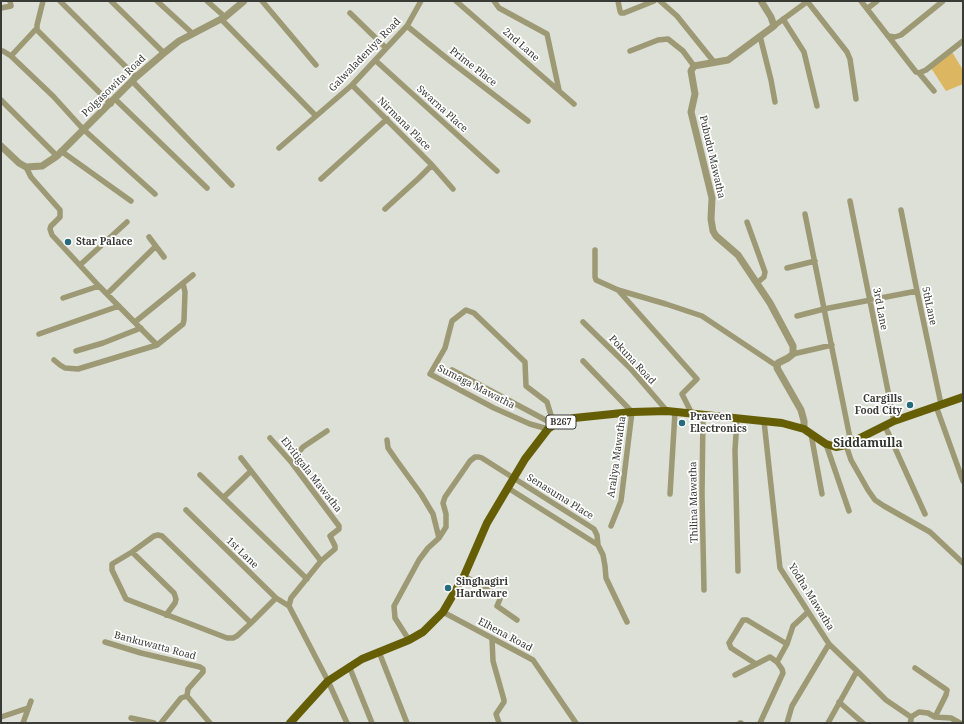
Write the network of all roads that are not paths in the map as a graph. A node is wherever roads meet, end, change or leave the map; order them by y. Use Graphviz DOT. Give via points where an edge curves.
graph roads {
  1 [pos="10,1"];
  2 [pos="43,1"];
  3 [pos="60,1"];
  4 [pos="111,1"];
  5 [pos="157,1"];
  6 [pos="207,1"];
  7 [pos="244,1"];
  8 [pos="262,1"];
  9 [pos="421,1"];
  10 [pos="456,1"];
  11 [pos="494,1"];
  12 [pos="618,1"];
  13 [pos="654,1"];
  14 [pos="660,1"];
  15 [pos="761,1"];
  16 [pos="807,1"];
  17 [pos="861,1"];
  18 [pos="876,1"];
  19 [pos="943,1"];
  20 [pos="1,8"];
  21 [pos="868,8"];
  22 [pos="350,13"];
  23 [pos="223,18"];
  24 [pos="783,19"];
  25 [pos="407,26"];
  26 [pos="774,26"];
  27 [pos="37,28"];
  28 [pos="193,34"];
  29 [pos="760,36"];
  30 [pos="888,36"];
  31 [pos="963,42"];
  32 [pos="386,48"];
  33 [pos="1,51"];
  34 [pos="630,51"];
  35 [pos="164,53"];
  36 [pos="11,56"];
  37 [pos="375,60"];
  38 [pos="714,62"];
  39 [pos="316,65"];
  40 [pos="694,66"];
  41 [pos="919,72"];
  42 [pos="134,79"];
  43 [pos="352,85"];
  44 [pos="559,90"];
  45 [pos="934,92"];
  46 [pos="856,99"];
  47 [pos="1,100"];
  48 [pos="113,101"];
  49 [pos="775,102"];
  50 [pos="574,104"];
  51 [pos="817,106"];
  52 [pos="316,116"];
  53 [pos="387,119"];
  54 [pos="528,121"];
  55 [pos="83,129"];
  56 [pos="1,146"];
  57 [pos="279,148"];
  58 [pos="59,153"];
  59 [pos="432,165"];
  60 [pos="26,167"];
  61 [pos="497,171"];
  62 [pos="321,179"];
  63 [pos="232,185"];
  64 [pos="207,188"];
  65 [pos="453,189"];
  66 [pos="155,194"];
  67 [pos="850,200"];
  68 [pos="131,201"];
  69 [pos="385,209"];
  70 [pos="901,210"];
  71 [pos="805,214"];
  72 [pos="126,222"];
  73 [pos="747,222"];
  74 [pos="149,237"];
  75 [pos="156,246"];
  76 [pos="595,250"];
  77 [pos="164,257"];
  78 [pos="815,261"];
  79 [pos="80,265"];
  80 [pos="787,268"];
  81 [pos="193,276"];
  82 [pos="183,283"];
  83 [pos="757,283"];
  84 [pos="98,286"];
  85 [pos="618,290"];
  86 [pos="916,291"];
  87 [pos="107,294"];
  88 [pos="64,298"];
  89 [pos="869,300"];
  90 [pos="119,306"];
  91 [pos="824,309"];
  92 [pos="797,316"];
  93 [pos="135,322"];
  94 [pos="583,322"];
  95 [pos="141,328"];
  96 [pos="39,334"];
  97 [pos="158,345"];
  98 [pos="832,345"];
  99 [pos="76,351"];
  100 [pos="793,354"];
  101 [pos="54,360"];
  102 [pos="583,361"];
  103 [pos="777,366"];
  104 [pos="452,370"];
  105 [pos="963,397"];
  106 [pos="939,405"];
  107 [pos="632,412"];
  108 [pos="671,412"];
  109 [pos="692,414"];
  110 [pos="703,414"];
  111 [pos="738,419"];
  112 [pos="764,421"];
  113 [pos="894,421"];
  114 [pos="552,426"];
  115 [pos="885,426"];
  116 [pos="327,431"];
  117 [pos="808,431"];
  118 [pos="270,438"];
  119 [pos="387,440"];
  120 [pos="826,444"];
  121 [pos="848,444"];
  122 [pos="241,458"];
  123 [pos="292,463"];
  124 [pos="251,471"];
  125 [pos="200,475"];
  126 [pos="514,478"];
  127 [pos="963,481"];
  128 [pos="508,488"];
  129 [pos="670,494"];
  130 [pos="822,494"];
  131 [pos="224,497"];
  132 [pos="186,510"];
  133 [pos="850,511"];
  134 [pos="925,514"];
  135 [pos="611,526"];
  136 [pos="439,538"];
  137 [pos="598,545"];
  138 [pos="132,552"];
  139 [pos="321,561"];
  140 [pos="963,563"];
  141 [pos="738,570"];
  142 [pos="464,576"];
  143 [pos="307,579"];
  144 [pos="704,590"];
  145 [pos="276,598"];
  146 [pos="289,606"];
  147 [pos="443,612"];
  148 [pos="808,612"];
  149 [pos="166,615"];
  150 [pos="517,620"];
  151 [pos="627,622"];
  152 [pos="251,623"];
  153 [pos="492,639"];
  154 [pos="409,640"];
  155 [pos="105,642"];
  156 [pos="787,644"];
  157 [pos="829,644"];
  158 [pos="379,652"];
  159 [pos="777,662"];
  160 [pos="756,664"];
  161 [pos="349,666"];
  162 [pos="915,668"];
  163 [pos="857,671"];
  164 [pos="735,675"];
  165 [pos="328,681"];
  166 [pos="187,696"];
  167 [pos="31,701"];
  168 [pos="840,702"];
  169 [pos="28,708"];
  170 [pos="1,717"];
  171 [pos="132,718"];
  172 [pos="935,718"];
  173 [pos="910,720"];
  174 [pos="23,723"];
  175 [pos="154,723"];
  176 [pos="161,723"];
  177 [pos="210,723"];
  178 [pos="291,723"];
  179 [pos="347,723"];
  180 [pos="372,723"];
  181 [pos="407,723"];
  182 [pos="499,723"];
  183 [pos="576,723"];
  184 [pos="760,723"];
  185 [pos="787,723"];
  186 [pos="828,723"];
  187 [pos="863,723"];
  188 [pos="960,723"];
  1 -- 20 [label="street" via="11,6"];
  2 -- 27 [label="street"];
  3 -- 42 [label="street"];
  4 -- 35 [label="street"];
  5 -- 28 [label="street"];
  6 -- 23 [label="street"];
  7 -- 23 [label="street, Polgasowita Road"];
  8 -- 39 [label="street"];
  9 -- 25 [label="street, Galwaladeniya Road"];
  10 -- 44 [label="street, 2nd Lane"];
  11 -- 44 [label="street" via="499,8 547,34"];
  12 -- 13 [label="street" via="622,13"];
  14 -- 38 [label="street" via="677,16"];
  15 -- 26 [label="street"];
  16 -- 24 [label="street"];
  16 -- 46 [label="street" via="847,52"];
  17 -- 21 [label="street"];
  18 -- 21 [label="street"];
  19 -- 30 [label="street" via="900,35"];
  21 -- 30 [label="street"];
  22 -- 32 [label="street"];
  23 -- 28 [label="street, Polgasowita Road"];
  23 -- 52 [label="street"];
  24 -- 26 [label="street"];
  24 -- 51 [label="street" via="804,52"];
  25 -- 32 [label="street, Galwaladeniya Road"];
  25 -- 54 [label="street, Prime Place"];
  26 -- 29 [label="street"];
  27 -- 36 [label="street"];
  27 -- 48 [label="street" via="43,38"];
  28 -- 35 [label="street, Polgasowita Road"];
  29 -- 38 [label="street" via="728,60"];
  29 -- 49 [label="street"];
  30 -- 41 [label="street" via="916,72"];
  31 -- 41 [label="street" via="934,65"];
  32 -- 37 [label="street, Galwaladeniya Road"];
  33 -- 36 [label="street"];
  34 -- 40 [label="street" via="658,40 668,39 683,51"];
  35 -- 42 [label="street, Polgasowita Road"];
  36 -- 55 [label="street"];
  37 -- 43 [label="street, Galwaladeniya Road"];
  37 -- 61 [label="street, Swarna Place"];
  38 -- 40 [label="street"];
  40 -- 83 [label="street, Pubudu Mawatha" via="691,71 695,94 692,117 712,198 713,231 738,255"];
  41 -- 45 [label="street"];
  42 -- 48 [label="street, Polgasowita Road"];
  42 -- 63 [label="street"];
  43 -- 52 [label="street, Galwaladeniya Road"];
  43 -- 53 [label="street, Nirmana Place"];
  44 -- 50 [label="street, 2nd Lane"];
  47 -- 58 [label="street"];
  48 -- 55 [label="street, Polgasowita Road"];
  48 -- 64 [label="street"];
  52 -- 57 [label="street, Galwaladeniya Road"];
  53 -- 59 [label="street, Nirmana Place"];
  53 -- 62 [label="street"];
  55 -- 58 [label="street, Polgasowita Road"];
  55 -- 66 [label="street"];
  56 -- 60 [label="street"];
  58 -- 60 [label="street, Polgasowita Road" via="42,166"];
  58 -- 68 [label="street"];
  59 -- 65 [label="street"];
  59 -- 69 [label="street, Nirmana Place"];
  60 -- 79 [label="street" via="31,177 60,210 60,217 51,226 52,235"];
  67 -- 89 [label="street, 3rd Lane"];
  70 -- 86 [label="street, 5thLane"];
  71 -- 78 [label="street"];
  72 -- 79 [label="street"];
  73 -- 83 [label="street" via="765,272 764,277"];
  74 -- 75 [label="street"];
  75 -- 77 [label="street"];
  75 -- 87 [label="street"];
  76 -- 85 [label="street" via="596,280"];
  78 -- 80 [label="street"];
  78 -- 91 [label="street"];
  79 -- 84 [label="street"];
  81 -- 82 [label="street"];
  82 -- 93 [label="street"];
  82 -- 97 [label="street" via="184,320"];
  83 -- 100 [label="street, Pubudu Mawatha" via="791,343"];
  84 -- 87 [label="street"];
  84 -- 88 [label="street"];
  85 -- 103 [label="street" via="702,316"];
  85 -- 109 [label="street" via="697,379 682,394"];
  86 -- 89 [label="street"];
  86 -- 106 [label="street, 5thLane"];
  87 -- 90 [label="street"];
  89 -- 91 [label="street"];
  89 -- 113 [label="street, 3rd Lane"];
  90 -- 93 [label="street"];
  90 -- 96 [label="street"];
  91 -- 92 [label="street"];
  91 -- 98 [label="street"];
  93 -- 95 [label="street"];
  94 -- 108 [label="street, Pokuna Road"];
  95 -- 97 [label="street"];
  95 -- 99 [label="street"];
  97 -- 101 [label="street" via="78,369 65,368"];
  98 -- 100 [label="street"];
  98 -- 121 [label="street"];
  100 -- 103 [label="street" via="780,361"];
  102 -- 107 [label="street"];
  103 -- 117 [label="street" via="801,410"];
  104 -- 114 [label="street"];
  105 -- 106 [label="main road"];
  106 -- 113 [label="main road"];
  106 -- 127 [label="street, 5thLane"];
  107 -- 108 [label="main road, B267"];
  107 -- 114 [label="main road, B267" via="574,418"];
  107 -- 135 [label="street, Araliya Mawatha" via="621,502"];
  108 -- 109 [label="main road, B267"];
  108 -- 129 [label="street"];
  109 -- 110 [label="main road, B267"];
  110 -- 111 [label="main road, B267"];
  110 -- 144 [label="street, Thilina Mawatha"];
  111 -- 112 [label="main road, B267"];
  111 -- 141 [label="street" via="735,450"];
  112 -- 117 [label="main road, B267" via="782,423"];
  112 -- 148 [label="street, Yodha Mawatha" via="780,568"];
  113 -- 115 [label="main road"];
  114 -- 114 [label="street, Sumaga Mawatha" via="530,424 430,374 445,348 452,321 466,310 474,313 525,362 526,386 547,402"];
  114 -- 126 [label="main road, B267" via="525,459"];
  115 -- 121 [label="main road"];
  115 -- 134 [label="street"];
  116 -- 123 [label="street" via="303,447"];
  117 -- 120 [label="main road, B267"];
  117 -- 130 [label="street"];
  118 -- 123 [label="street, Elvitigala Mawatha"];
  119 -- 136 [label="street" via="388,448 433,514"];
  120 -- 121 [label="main road" via="836,447"];
  120 -- 133 [label="street"];
  121 -- 140 [label="street" via="851,460 876,500 930,532"];
  122 -- 124 [label="street"];
  123 -- 139 [label="street, Elvitigala Mawatha" via="339,526 339,529 330,536 335,549"];
  124 -- 131 [label="street"];
  124 -- 139 [label="street"];
  125 -- 131 [label="street"];
  126 -- 128 [label="main road, B267"];
  126 -- 136 [label="street, Senasuma Place" via="482,458 475,457 444,500 446,527"];
  126 -- 137 [label="street, Senasuma Place" via="590,526 597,535"];
  128 -- 137 [label="street"];
  128 -- 142 [label="main road, B267" via="487,523"];
  131 -- 143 [label="street"];
  132 -- 145 [label="street, 1st Lane"];
  136 -- 154 [label="street" via="418,560 394,606 395,618"];
  137 -- 151 [label="street, Senasuma Place" via="606,566 609,586"];
  138 -- 149 [label="street" via="174,593 175,603"];
  138 -- 149 [label="street" via="111,567 124,595 130,601"];
  138 -- 152 [label="street" via="154,536 162,536"];
  139 -- 143 [label="street, Elvitigala Mawatha"];
  142 -- 147 [label="main road, B267"];
  142 -- 150 [label="street" via="498,595 500,599 497,606"];
  143 -- 146 [label="street, Elvitigala Mawatha"];
  145 -- 146 [label="street, 1st Lane"];
  145 -- 152 [label="street"];
  146 -- 165 [label="street"];
  147 -- 153 [label="street, Elhena Road"];
  147 -- 154 [label="main road, B267" via="423,632"];
  148 -- 156 [label="street" via="793,626"];
  148 -- 157 [label="street, Yodha Mawatha"];
  149 -- 152 [label="street" via="227,638 237,636"];
  153 -- 182 [label="street" via="493,661 504,700 496,714"];
  153 -- 183 [label="street, Elhena Road" via="533,660"];
  154 -- 158 [label="main road, B267"];
  155 -- 166 [label="street, Bankuwatta Road" via="200,667 203,672 188,689"];
  156 -- 159 [label="street"];
  156 -- 160 [label="street" via="743,620 729,644 731,648"];
  157 -- 163 [label="street"];
  157 -- 185 [label="street, Yodha Mawatha" via="792,706"];
  158 -- 161 [label="main road, B267"];
  158 -- 181 [label="street"];
  159 -- 160 [label="street" via="770,657"];
  159 -- 184 [label="street" via="783,673"];
  160 -- 164 [label="street"];
  161 -- 165 [label="main road, B267"];
  161 -- 180 [label="street"];
  162 -- 172 [label="street" via="947,690"];
  163 -- 168 [label="street"];
  163 -- 173 [label="street"];
  165 -- 178 [label="main road, B267"];
  165 -- 179 [label="street"];
  166 -- 176 [label="street" via="181,698"];
  166 -- 177 [label="street"];
  167 -- 169 [label="street"];
  168 -- 186 [label="street"];
  168 -- 187 [label="street"];
  169 -- 170 [label="street"];
  169 -- 174 [label="street"];
  171 -- 175 [label="street"];
  172 -- 173 [label="street" via="928,713 919,712"];
  172 -- 188 [label="street" via="951,718"];
}
